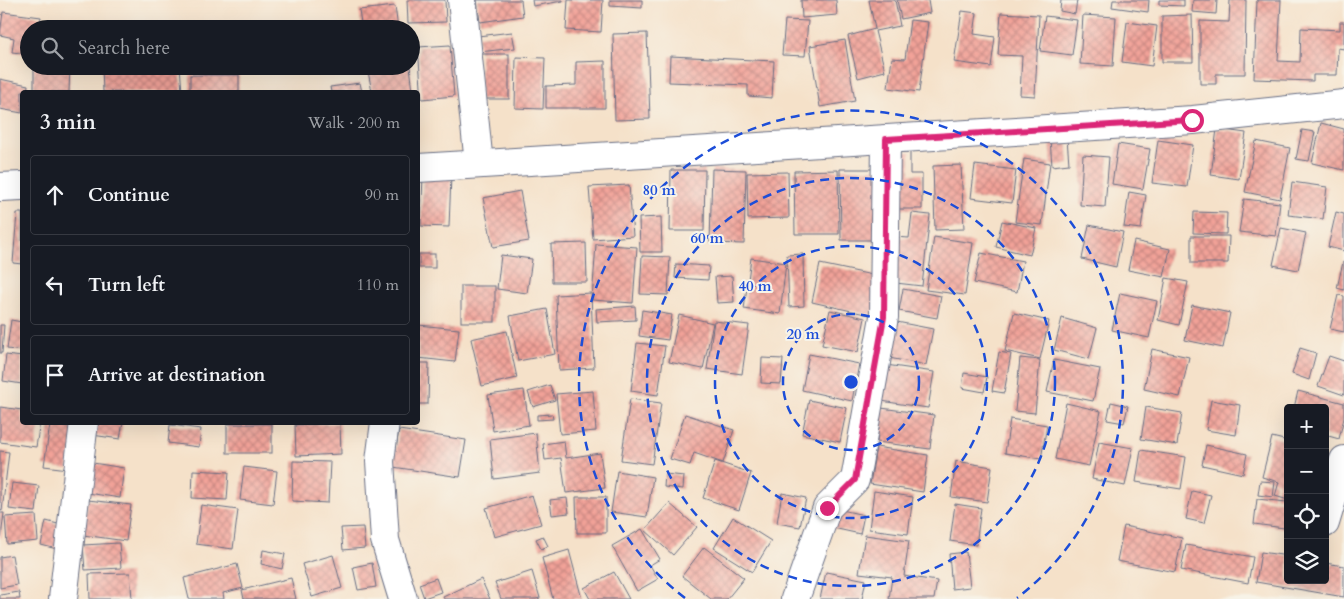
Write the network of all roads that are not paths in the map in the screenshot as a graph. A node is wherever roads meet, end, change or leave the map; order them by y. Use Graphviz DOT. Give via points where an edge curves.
graph roads {
  1 [pos="462,0"];
  2 [pos="1344,104"];
  3 [pos="886,139"];
  4 [pos="479,164"];
  5 [pos="420,168"];
  6 [pos="20,186"];
  7 [pos="0,187"];
  8 [pos="84,425"];
  9 [pos="385,425"];
  10 [pos="1344,460"];
  11 [pos="1329,510"];
  12 [pos="63,599"];
  13 [pos="402,599"];
  14 [pos="795,599"];
  1 -- 4 [label="street"];
  2 -- 3 [label="street" via="1192,120"];
  3 -- 4 [label="street"];
  3 -- 14 [label="street" via="884,317 855,480 827,508"];
  4 -- 5 [label="street"];
  6 -- 7 [label="street"];
  8 -- 12 [label="street"];
  9 -- 13 [label="street" via="380,461 385,540"];
  10 -- 11 [label="street"];
}
